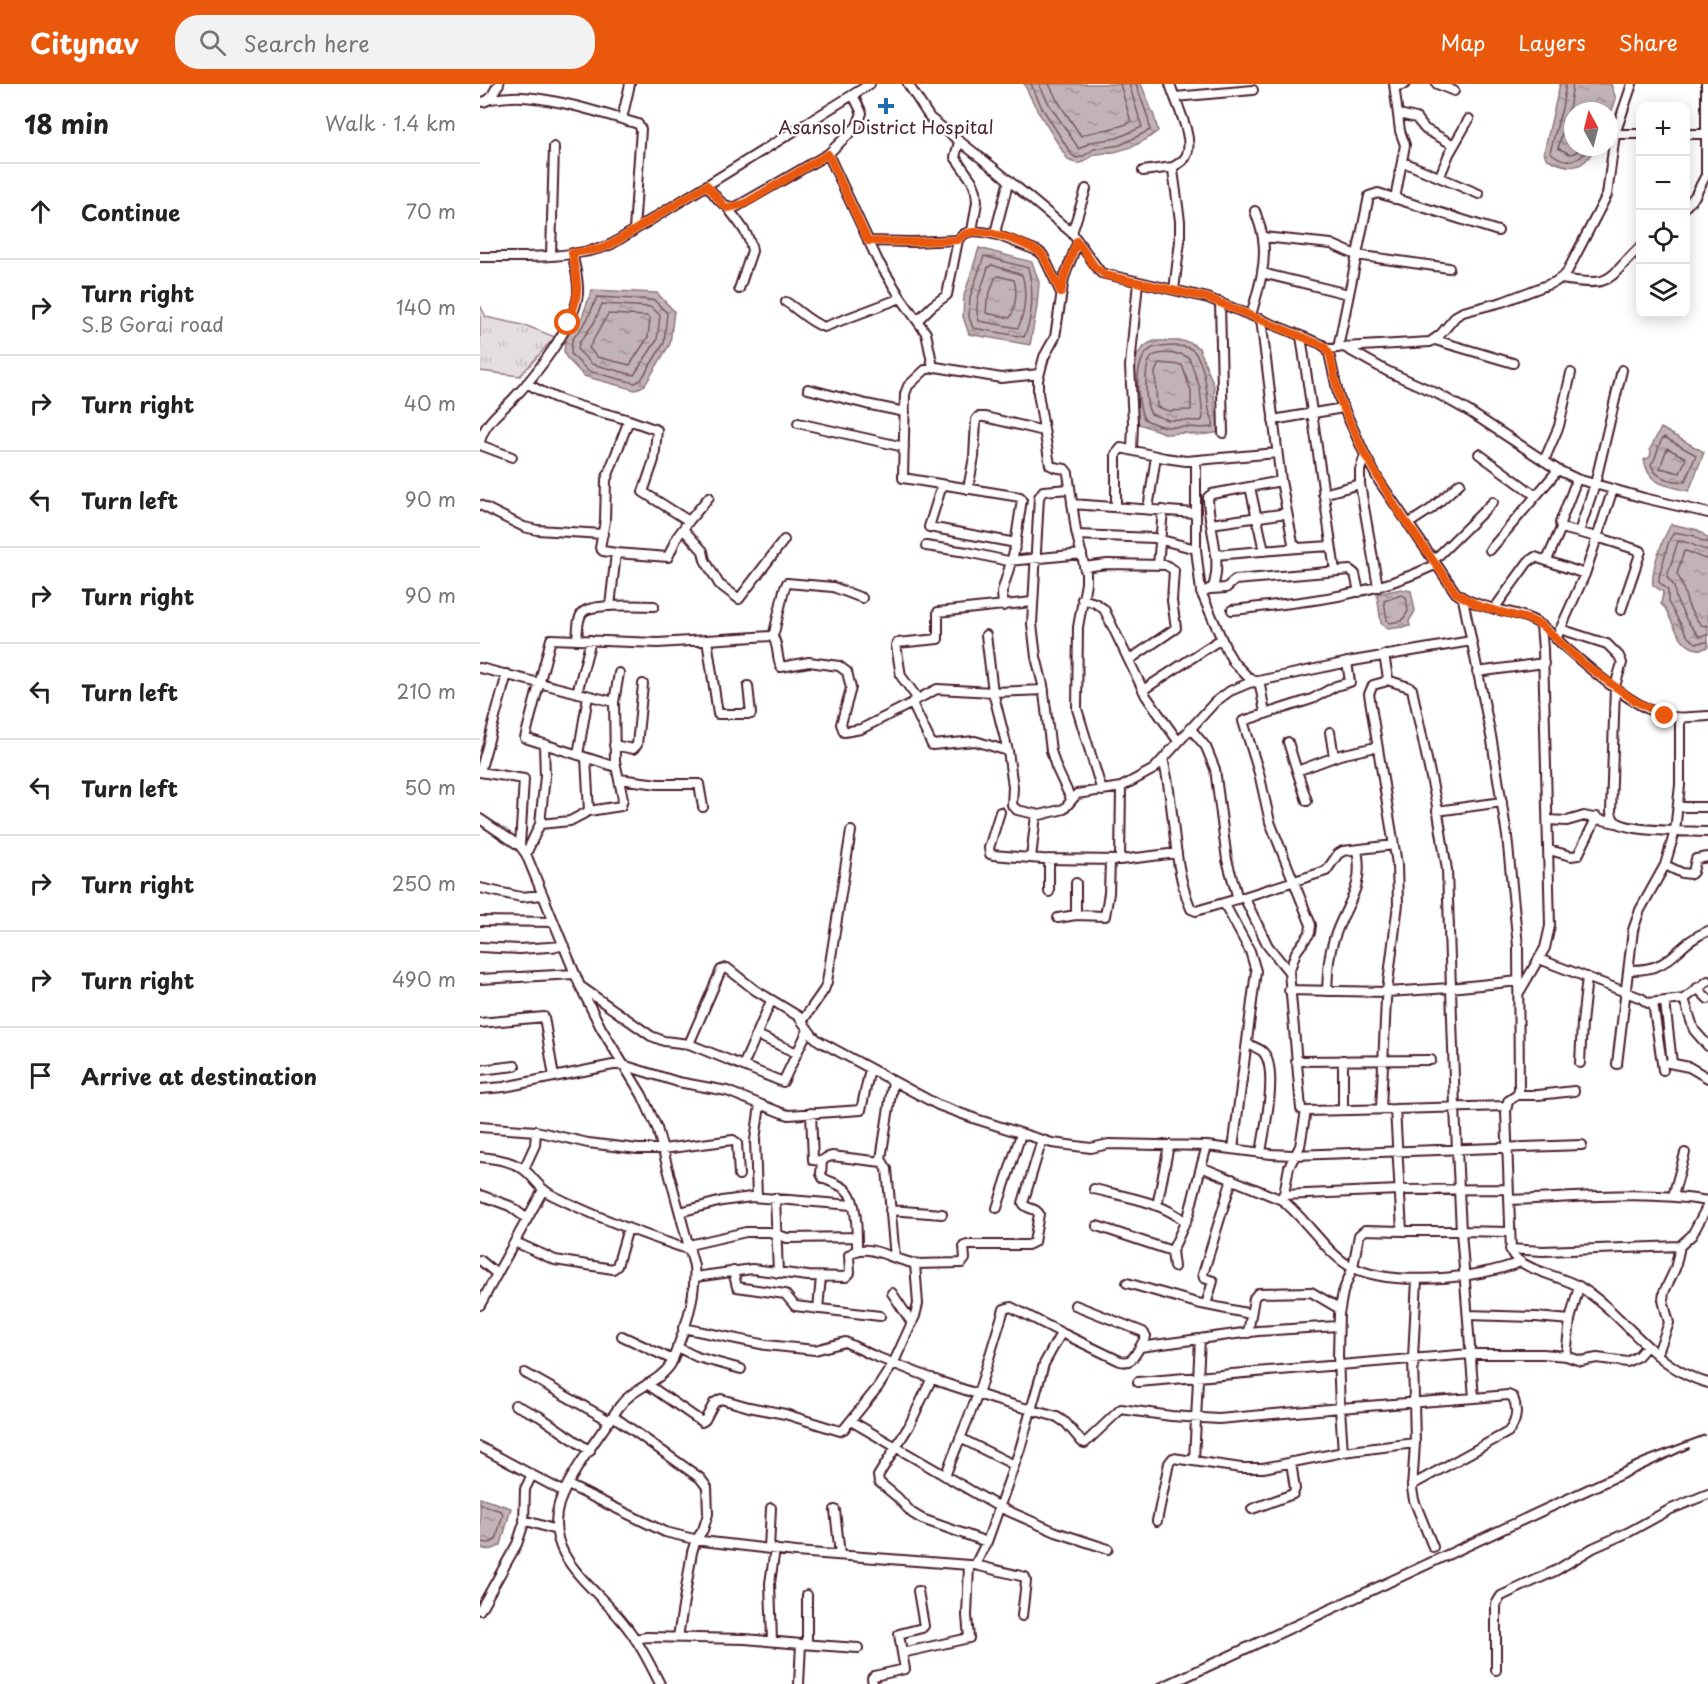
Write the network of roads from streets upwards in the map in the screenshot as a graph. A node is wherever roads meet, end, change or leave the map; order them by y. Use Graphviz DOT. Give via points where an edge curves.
graph roads {
  1 [pos="499,84"];
  2 [pos="630,84"];
  3 [pos="852,84"];
  4 [pos="870,84"];
  5 [pos="908,84"];
  6 [pos="1170,84"];
  7 [pos="1404,84"];
  8 [pos="1437,84"];
  9 [pos="1706,84"];
  10 [pos="1631,85"];
  11 [pos="1394,86"];
  12 [pos="1253,90"];
  13 [pos="1454,91"];
  14 [pos="852,95"];
  15 [pos="1174,97"];
  16 [pos="490,99"];
  17 [pos="480,102"];
  18 [pos="1399,114"];
  19 [pos="622,119"];
  20 [pos="1469,119"];
  21 [pos="1618,125"];
  22 [pos="1618,134"];
  23 [pos="1636,134"];
  24 [pos="1690,135"];
  25 [pos="1707,138"];
  26 [pos="959,142"];
  27 [pos="1454,145"];
  28 [pos="554,147"];
  29 [pos="828,154"];
  30 [pos="1612,156"];
  31 [pos="1403,162"];
  32 [pos="1173,167"];
  33 [pos="1143,171"];
  34 [pos="1440,176"];
  35 [pos="1010,180"];
  36 [pos="707,185"];
  37 [pos="1086,189"];
  38 [pos="1479,194"];
  39 [pos="1395,199"];
  40 [pos="1690,202"];
  41 [pos="728,208"];
  42 [pos="1255,211"];
  43 [pos="634,230"];
  44 [pos="972,231"];
  45 [pos="1498,231"];
  46 [pos="1072,233"];
  47 [pos="997,235"];
  48 [pos="1263,237"];
  49 [pos="958,240"];
  50 [pos="868,241"];
  51 [pos="1077,241"];
  52 [pos="1636,252"];
  53 [pos="572,253"];
  54 [pos="550,255"];
  55 [pos="1356,255"];
  56 [pos="480,257"];
  57 [pos="1449,268"];
  58 [pos="1262,273"];
  59 [pos="1561,279"];
  60 [pos="1138,282"];
  61 [pos="739,289"];
  62 [pos="1174,290"];
  63 [pos="1061,293"];
  64 [pos="1348,294"];
  65 [pos="901,298"];
  66 [pos="786,302"];
  67 [pos="1220,302"];
  68 [pos="1251,315"];
  69 [pos="1261,319"];
  70 [pos="918,320"];
  71 [pos="1301,336"];
  72 [pos="1436,340"];
  73 [pos="1341,347"];
  74 [pos="1328,349"];
  75 [pos="1513,363"];
  76 [pos="933,368"];
  77 [pos="1622,370"];
  78 [pos="1571,373"];
  79 [pos="1039,374"];
  80 [pos="527,383"];
  81 [pos="808,389"];
  82 [pos="1343,408"];
  83 [pos="905,412"];
  84 [pos="1312,413"];
  85 [pos="629,420"];
  86 [pos="1273,420"];
  87 [pos="798,423"];
  88 [pos="1044,431"];
  89 [pos="1223,433"];
  90 [pos="480,441"];
  91 [pos="904,447"];
  92 [pos="1132,450"];
  93 [pos="1277,453"];
  94 [pos="1479,454"];
  95 [pos="1365,455"];
  96 [pos="1156,456"];
  97 [pos="512,457"];
  98 [pos="1196,461"];
  99 [pos="1544,461"];
  100 [pos="1558,470"];
  101 [pos="1577,478"];
  102 [pos="1281,482"];
  103 [pos="1460,483"];
  104 [pos="1360,484"];
  105 [pos="1595,484"];
  106 [pos="942,485"];
  107 [pos="1250,487"];
  108 [pos="969,489"];
  109 [pos="1070,489"];
  110 [pos="1613,489"];
  111 [pos="1323,494"];
  112 [pos="1536,496"];
  113 [pos="709,497"];
  114 [pos="1493,502"];
  115 [pos="1072,504"];
  116 [pos="480,505"];
  117 [pos="1116,506"];
  118 [pos="1148,508"];
  119 [pos="1163,510"];
  120 [pos="1195,513"];
  121 [pos="1287,513"];
  122 [pos="1708,513"];
  123 [pos="1256,517"];
  124 [pos="689,521"];
  125 [pos="1211,524"];
  126 [pos="1408,524"];
  127 [pos="1561,528"];
  128 [pos="683,530"];
  129 [pos="1579,532"];
  130 [pos="603,534"];
  131 [pos="1077,535"];
  132 [pos="1597,537"];
  133 [pos="1160,539"];
  134 [pos="784,540"];
  135 [pos="1016,543"];
  136 [pos="926,546"];
  137 [pos="1331,546"];
  138 [pos="1298,548"];
  139 [pos="1196,549"];
  140 [pos="1490,550"];
  141 [pos="1264,551"];
  142 [pos="616,553"];
  143 [pos="1082,554"];
  144 [pos="1215,555"];
  145 [pos="1035,558"];
  146 [pos="1012,561"];
  147 [pos="1547,561"];
  148 [pos="1434,563"];
  149 [pos="1158,565"];
  150 [pos="1084,567"];
  151 [pos="1335,571"];
  152 [pos="1585,574"];
  153 [pos="1378,587"];
  154 [pos="1211,589"];
  155 [pos="1359,592"];
  156 [pos="1201,593"];
  157 [pos="862,598"];
  158 [pos="1082,599"];
  159 [pos="1463,599"];
  160 [pos="1032,602"];
  161 [pos="610,606"];
  162 [pos="654,606"];
  163 [pos="1003,606"];
  164 [pos="1494,609"];
  165 [pos="1232,610"];
  166 [pos="1621,610"];
  167 [pos="1541,625"];
  168 [pos="1560,629"];
  169 [pos="986,635"];
  170 [pos="772,636"];
  171 [pos="1221,639"];
  172 [pos="1556,639"];
  173 [pos="576,640"];
  174 [pos="591,640"];
  175 [pos="707,640"];
  176 [pos="1470,640"];
  177 [pos="1384,655"];
  178 [pos="1129,660"];
  179 [pos="1347,662"];
  180 [pos="1544,663"];
  181 [pos="480,668"];
  182 [pos="1477,672"];
  183 [pos="619,673"];
  184 [pos="507,674"];
  185 [pos="1387,680"];
  186 [pos="1256,681"];
  187 [pos="538,682"];
  188 [pos="643,684"];
  189 [pos="748,686"];
  190 [pos="1615,686"];
  191 [pos="1044,690"];
  192 [pos="1143,690"];
  193 [pos="993,692"];
  194 [pos="577,693"];
  195 [pos="588,696"];
  196 [pos="915,701"];
  197 [pos="614,702"];
  198 [pos="1265,713"];
  199 [pos="1708,716"];
  200 [pos="1680,718"];
  201 [pos="1190,728"];
  202 [pos="1330,732"];
  203 [pos="1178,741"];
  204 [pos="1288,742"];
  205 [pos="544,745"];
  206 [pos="614,745"];
  207 [pos="1376,747"];
  208 [pos="1008,751"];
  209 [pos="582,756"];
  210 [pos="1334,757"];
  211 [pos="1163,759"];
  212 [pos="616,767"];
  213 [pos="1297,771"];
  214 [pos="619,779"];
  215 [pos="1121,787"];
  216 [pos="1102,791"];
  217 [pos="1071,799"];
  218 [pos="1306,801"];
  219 [pos="1502,802"];
  220 [pos="703,807"];
  221 [pos="1678,807"];
  222 [pos="1708,807"];
  223 [pos="589,811"];
  224 [pos="1437,811"];
  225 [pos="1000,812"];
  226 [pos="1036,815"];
  227 [pos="1597,818"];
  228 [pos="480,819"];
  229 [pos="1548,820"];
  230 [pos="1616,823"];
  231 [pos="540,824"];
  232 [pos="851,831"];
  233 [pos="1675,831"];
  234 [pos="1708,832"];
  235 [pos="1394,845"];
  236 [pos="520,846"];
  237 [pos="1356,850"];
  238 [pos="1549,850"];
  239 [pos="1177,853"];
  240 [pos="526,854"];
  241 [pos="1708,857"];
  242 [pos="1031,858"];
  243 [pos="1049,859"];
  244 [pos="1110,860"];
  245 [pos="1120,860"];
  246 [pos="1665,865"];
  247 [pos="1076,883"];
  248 [pos="1293,883"];
  249 [pos="480,888"];
  250 [pos="1050,892"];
  251 [pos="543,895"];
  252 [pos="1241,898"];
  253 [pos="1224,903"];
  254 [pos="1076,915"];
  255 [pos="1058,918"];
  256 [pos="480,921"];
  257 [pos="554,922"];
  258 [pos="1708,931"];
  259 [pos="564,946"];
  260 [pos="480,947"];
  261 [pos="1539,959"];
  262 [pos="1629,970"];
  263 [pos="1289,972"];
  264 [pos="575,974"];
  265 [pos="1587,977"];
  266 [pos="480,979"];
  267 [pos="1519,981"];
  268 [pos="1708,981"];
  269 [pos="580,986"];
  270 [pos="1450,988"];
  271 [pos="1697,988"];
  272 [pos="1289,990"];
  273 [pos="1327,991"];
  274 [pos="1387,992"];
  275 [pos="1519,992"];
  276 [pos="1626,993"];
  277 [pos="1684,999"];
  278 [pos="1708,999"];
  279 [pos="771,1001"];
  280 [pos="1665,1002"];
  281 [pos="1653,1003"];
  282 [pos="802,1020"];
  283 [pos="480,1023"];
  284 [pos="808,1030"];
  285 [pos="757,1035"];
  286 [pos="689,1044"];
  287 [pos="1247,1044"];
  288 [pos="1708,1046"];
  289 [pos="797,1053"];
  290 [pos="1382,1059"];
  291 [pos="1343,1060"];
  292 [pos="1431,1060"];
  293 [pos="1296,1061"];
  294 [pos="1580,1062"];
  295 [pos="1672,1063"];
  296 [pos="1617,1064"];
  297 [pos="623,1065"];
  298 [pos="515,1066"];
  299 [pos="743,1066"];
  300 [pos="870,1069"];
  301 [pos="480,1070"];
  302 [pos="554,1077"];
  303 [pos="1708,1078"];
  304 [pos="893,1081"];
  305 [pos="480,1089"];
  306 [pos="1574,1091"];
  307 [pos="1517,1095"];
  308 [pos="760,1105"];
  309 [pos="1507,1106"];
  310 [pos="1455,1108"];
  311 [pos="1395,1109"];
  312 [pos="1343,1110"];
  313 [pos="1382,1110"];
  314 [pos="1306,1111"];
  315 [pos="811,1113"];
  316 [pos="480,1127"];
  317 [pos="536,1131"];
  318 [pos="1020,1134"];
  319 [pos="1042,1140"];
  320 [pos="1168,1145"];
  321 [pos="1582,1145"];
  322 [pos="1207,1146"];
  323 [pos="663,1149"];
  324 [pos="1233,1149"];
  325 [pos="1507,1149"];
  326 [pos="1457,1150"];
  327 [pos="1398,1151"];
  328 [pos="1261,1153"];
  329 [pos="1685,1154"];
  330 [pos="1295,1155"];
  331 [pos="480,1157"];
  332 [pos="822,1161"];
  333 [pos="882,1162"];
  334 [pos="1201,1167"];
  335 [pos="524,1169"];
  336 [pos="739,1174"];
  337 [pos="1232,1179"];
  338 [pos="543,1190"];
  339 [pos="1094,1190"];
  340 [pos="1399,1190"];
  341 [pos="1459,1190"];
  342 [pos="1508,1190"];
  343 [pos="480,1195"];
  344 [pos="1673,1196"];
  345 [pos="757,1197"];
  346 [pos="775,1198"];
  347 [pos="1283,1198"];
  348 [pos="1509,1200"];
  349 [pos="1708,1203"];
  350 [pos="852,1205"];
  351 [pos="1157,1206"];
  352 [pos="997,1208"];
  353 [pos="890,1210"];
  354 [pos="680,1212"];
  355 [pos="942,1214"];
  356 [pos="527,1219"];
  357 [pos="1186,1222"];
  358 [pos="1097,1226"];
  359 [pos="628,1228"];
  360 [pos="1402,1231"];
  361 [pos="1461,1231"];
  362 [pos="1509,1232"];
  363 [pos="777,1234"];
  364 [pos="856,1237"];
  365 [pos="515,1242"];
  366 [pos="1680,1246"];
  367 [pos="690,1248"];
  368 [pos="1510,1249"];
  369 [pos="857,1251"];
  370 [pos="1172,1251"];
  371 [pos="895,1258"];
  372 [pos="480,1260"];
  373 [pos="1520,1262"];
  374 [pos="915,1264"];
  375 [pos="1174,1267"];
  376 [pos="1353,1268"];
  377 [pos="733,1271"];
  378 [pos="778,1273"];
  379 [pos="497,1274"];
  380 [pos="1466,1276"];
  381 [pos="695,1277"];
  382 [pos="821,1277"];
  383 [pos="1417,1279"];
  384 [pos="1127,1283"];
  385 [pos="1579,1286"];
  386 [pos="892,1293"];
  387 [pos="480,1305"];
  388 [pos="1076,1305"];
  389 [pos="1206,1305"];
  390 [pos="818,1309"];
  391 [pos="1340,1309"];
  392 [pos="1251,1314"];
  393 [pos="1468,1315"];
  394 [pos="880,1316"];
  395 [pos="1570,1320"];
  396 [pos="912,1323"];
  397 [pos="1338,1326"];
  398 [pos="683,1328"];
  399 [pos="1248,1333"];
  400 [pos="1064,1334"];
  401 [pos="622,1336"];
  402 [pos="1200,1339"];
  403 [pos="678,1347"];
  404 [pos="1140,1347"];
  405 [pos="1646,1347"];
  406 [pos="1470,1353"];
  407 [pos="1657,1355"];
  408 [pos="1566,1356"];
  409 [pos="1413,1358"];
  410 [pos="673,1360"];
  411 [pos="893,1364"];
  412 [pos="1338,1366"];
  413 [pos="741,1369"];
  414 [pos="525,1373"];
  415 [pos="1199,1377"];
  416 [pos="932,1378"];
  417 [pos="1138,1382"];
  418 [pos="1708,1383"];
  419 [pos="647,1384"];
  420 [pos="978,1394"];
  421 [pos="1474,1398"];
  422 [pos="1415,1402"];
  423 [pos="515,1405"];
  424 [pos="1340,1408"];
  425 [pos="1030,1409"];
  426 [pos="612,1418"];
  427 [pos="1196,1419"];
  428 [pos="852,1421"];
  429 [pos="960,1438"];
  430 [pos="1415,1443"];
  431 [pos="897,1446"];
  432 [pos="480,1447"];
  433 [pos="590,1451"];
  434 [pos="1343,1452"];
  435 [pos="1194,1460"];
  436 [pos="1291,1462"];
  437 [pos="1014,1465"];
  438 [pos="532,1475"];
  439 [pos="945,1476"];
  440 [pos="1412,1485"];
  441 [pos="566,1489"];
  442 [pos="1708,1494"];
  443 [pos="999,1507"];
  444 [pos="771,1508"];
  445 [pos="1252,1509"];
  446 [pos="835,1510"];
  447 [pos="524,1520"];
  448 [pos="1157,1521"];
  449 [pos="556,1530"];
  450 [pos="696,1540"];
  451 [pos="987,1542"];
  452 [pos="1433,1547"];
  453 [pos="772,1549"];
  454 [pos="1108,1549"];
  455 [pos="840,1555"];
  456 [pos="972,1565"];
  457 [pos="918,1591"];
  458 [pos="807,1595"];
  459 [pos="480,1610"];
  460 [pos="1022,1616"];
  461 [pos="678,1637"];
  462 [pos="634,1639"];
  463 [pos="772,1641"];
  464 [pos="804,1644"];
  465 [pos="858,1648"];
  466 [pos="903,1653"];
  467 [pos="1496,1670"];
  468 [pos="660,1684"];
  469 [pos="799,1684"];
  470 [pos="873,1684"];
  1 -- 16 [label="street"];
  2 -- 19 [label="street"];
  3 -- 14 [label="street"];
  4 -- 14 [label="street"];
  5 -- 26 [label="street" via="930,118"];
  6 -- 15 [label="street"];
  7 -- 11 [label="street"];
  8 -- 13 [label="street"];
  9 -- 25 [label="street"];
  10 -- 21 [label="street"];
  11 -- 18 [label="street"];
  12 -- 15 [label="street"];
  14 -- 29 [label="street" via="862,113 860,120"];
  14 -- 36 [label="street"];
  15 -- 32 [label="street" via="1184,119 1188,149 1184,160"];
  16 -- 17 [label="street"];
  16 -- 19 [label="street" via="523,97"];
  18 -- 27 [label="street" via="1416,117 1425,129"];
  18 -- 31 [label="street"];
  19 -- 43 [label="street" via="638,124 640,129"];
  20 -- 27 [label="street"];
  22 -- 23 [label="street"];
  24 -- 25 [label="street"];
  25 -- 40 [label="street" via="1704,181"];
  26 -- 35 [label="street"];
  26 -- 44 [label="street" via="955,157 972,181 977,196"];
  27 -- 34 [label="street"];
  28 -- 54 [label="street"];
  29 -- 41 [label="street" via="744,204"];
  29 -- 50 [label="street"];
  30 -- 59 [label="street" via="1607,195 1572,266"];
  31 -- 34 [label="street"];
  31 -- 39 [label="street"];
  32 -- 33 [label="street"];
  32 -- 62 [label="street" via="1180,240"];
  34 -- 38 [label="street"];
  35 -- 46 [label="street"];
  35 -- 47 [label="street"];
  36 -- 41 [label="street"];
  36 -- 43 [label="street"];
  37 -- 46 [label="street"];
  39 -- 45 [label="street"];
  39 -- 55 [label="street" via="1378,193 1369,196"];
  41 -- 61 [label="street" via="749,238 752,250"];
  42 -- 48 [label="street"];
  43 -- 53 [label="street" via="600,249"];
  44 -- 47 [label="street"];
  44 -- 49 [label="street"];
  46 -- 51 [label="street"];
  47 -- 63 [label="street" via="1043,255"];
  48 -- 55 [label="street" via="1331,244"];
  48 -- 58 [label="street"];
  49 -- 50 [label="street"];
  49 -- 70 [label="street" via="947,295"];
  50 -- 65 [label="street"];
  51 -- 60 [label="street" via="1101,273"];
  51 -- 63 [label="street"];
  52 -- 59 [label="street" via="1602,282"];
  53 -- 54 [label="street"];
  53 -- 80 [label="street" via="578,282 576,304 556,343"];
  54 -- 56 [label="street"];
  55 -- 57 [label="street"];
  55 -- 64 [label="street"];
  58 -- 64 [label="street"];
  58 -- 68 [label="street"];
  59 -- 72 [label="street" via="1463,312"];
  60 -- 62 [label="street"];
  60 -- 92 [label="street" via="1130,366"];
  62 -- 67 [label="street"];
  63 -- 79 [label="street" via="1056,337"];
  64 -- 73 [label="street"];
  65 -- 66 [label="street" via="824,327"];
  65 -- 70 [label="street"];
  67 -- 68 [label="street"];
  67 -- 89 [label="street"];
  68 -- 69 [label="street"];
  69 -- 71 [label="street"];
  69 -- 86 [label="street"];
  70 -- 76 [label="street" via="929,342"];
  71 -- 74 [label="street"];
  71 -- 84 [label="street"];
  72 -- 73 [label="street"];
  72 -- 75 [label="street"];
  73 -- 74 [label="street"];
  73 -- 99 [label="street" via="1454,402"];
  74 -- 82 [label="street"];
  76 -- 79 [label="street" via="1000,378"];
  76 -- 83 [label="street" via="925,370 908,386"];
  77 -- 105 [label="street"];
  78 -- 99 [label="street" via="1558,426"];
  79 -- 88 [label="street"];
  80 -- 85 [label="street" via="558,399"];
  80 -- 90 [label="street" via="491,420"];
  81 -- 83 [label="street"];
  82 -- 84 [label="street"];
  82 -- 95 [label="street"];
  83 -- 91 [label="street"];
  84 -- 86 [label="street"];
  84 -- 111 [label="street"];
  85 -- 124 [label="street" via="657,430 654,460 643,492"];
  85 -- 130 [label="street" via="606,480"];
  86 -- 93 [label="street"];
  87 -- 91 [label="street"];
  88 -- 108 [label="street" via="978,417"];
  88 -- 109 [label="street" via="1050,465 1067,470"];
  90 -- 97 [label="street"];
  91 -- 106 [label="street" via="903,478"];
  92 -- 96 [label="street"];
  92 -- 117 [label="street" via="1121,448 1116,452"];
  93 -- 98 [label="street"];
  93 -- 102 [label="street"];
  94 -- 112 [label="street"];
  95 -- 104 [label="street"];
  95 -- 126 [label="street"];
  96 -- 98 [label="street"];
  96 -- 118 [label="street"];
  98 -- 120 [label="street"];
  99 -- 100 [label="street"];
  100 -- 101 [label="street"];
  100 -- 112 [label="street"];
  101 -- 105 [label="street"];
  101 -- 127 [label="street"];
  102 -- 107 [label="street"];
  102 -- 121 [label="street"];
  103 -- 126 [label="street"];
  104 -- 111 [label="street"];
  104 -- 153 [label="street"];
  105 -- 110 [label="street"];
  105 -- 129 [label="street"];
  106 -- 108 [label="street"];
  106 -- 135 [label="street" via="929,527"];
  107 -- 123 [label="street"];
  107 -- 125 [label="street" via="1208,497"];
  108 -- 135 [label="street" via="1021,498"];
  109 -- 115 [label="street"];
  109 -- 145 [label="street" via="1041,493"];
  110 -- 122 [label="street"];
  110 -- 132 [label="street"];
  111 -- 137 [label="street"];
  112 -- 140 [label="street"];
  113 -- 124 [label="street"];
  114 -- 148 [label="street"];
  115 -- 117 [label="street"];
  115 -- 131 [label="street"];
  116 -- 130 [label="street" via="524,527"];
  117 -- 118 [label="street"];
  118 -- 119 [label="street"];
  119 -- 120 [label="street"];
  119 -- 133 [label="street"];
  120 -- 139 [label="street"];
  121 -- 123 [label="street"];
  121 -- 138 [label="street" via="1293,543"];
  123 -- 125 [label="street"];
  123 -- 141 [label="street"];
  124 -- 128 [label="street"];
  125 -- 144 [label="street"];
  126 -- 148 [label="street"];
  127 -- 129 [label="street"];
  127 -- 147 [label="street"];
  128 -- 134 [label="street" via="703,551 718,584 739,600"];
  128 -- 142 [label="street" via="666,558"];
  129 -- 132 [label="street"];
  130 -- 142 [label="street" via="601,550"];
  131 -- 133 [label="street"];
  131 -- 143 [label="street"];
  132 -- 152 [label="street"];
  132 -- 166 [label="street" via="1641,551"];
  133 -- 139 [label="street"];
  133 -- 149 [label="street"];
  135 -- 146 [label="street"];
  136 -- 146 [label="street"];
  137 -- 138 [label="street"];
  137 -- 151 [label="street"];
  138 -- 141 [label="street"];
  139 -- 156 [label="street"];
  141 -- 144 [label="street"];
  142 -- 161 [label="street"];
  143 -- 145 [label="street"];
  143 -- 150 [label="street"];
  144 -- 154 [label="street"];
  145 -- 146 [label="street"];
  145 -- 160 [label="street"];
  146 -- 163 [label="street" via="1002,591"];
  147 -- 152 [label="street"];
  147 -- 164 [label="street" via="1531,559"];
  148 -- 153 [label="street"];
  148 -- 159 [label="street"];
  149 -- 150 [label="street"];
  149 -- 178 [label="street" via="1174,570 1172,601 1176,628"];
  150 -- 158 [label="street"];
  151 -- 154 [label="street" via="1235,580 1226,588"];
  151 -- 155 [label="street" via="1354,572"];
  152 -- 168 [label="street"];
  153 -- 155 [label="street"];
  154 -- 156 [label="street"];
  155 -- 165 [label="street"];
  156 -- 171 [label="street"];
  157 -- 170 [label="street" via="833,587 788,583"];
  158 -- 178 [label="street" via="1104,609"];
  158 -- 216 [label="street" via="1077,709"];
  159 -- 164 [label="street"];
  159 -- 176 [label="street"];
  160 -- 163 [label="street"];
  160 -- 191 [label="street" via="1035,648"];
  161 -- 162 [label="street"];
  161 -- 173 [label="street" via="583,613"];
  163 -- 196 [label="street" via="938,612 938,639 897,642 901,676"];
  164 -- 167 [label="street"];
  167 -- 172 [label="street"];
  167 -- 180 [label="street"];
  168 -- 172 [label="street"];
  168 -- 190 [label="street" via="1599,640 1614,650 1622,663"];
  169 -- 193 [label="street"];
  170 -- 175 [label="street"];
  170 -- 196 [label="street" via="781,667 809,662 839,666 847,672 851,688 841,724 844,732 861,729"];
  171 -- 186 [label="street" via="1234,663"];
  171 -- 192 [label="street"];
  172 -- 190 [label="street"];
  173 -- 174 [label="street"];
  173 -- 187 [label="street" via="549,641"];
  174 -- 175 [label="street"];
  174 -- 194 [label="street"];
  175 -- 189 [label="street" via="718,714 751,714"];
  176 -- 177 [label="street"];
  176 -- 182 [label="street"];
  177 -- 179 [label="street"];
  177 -- 185 [label="street"];
  178 -- 192 [label="street"];
  179 -- 186 [label="street"];
  179 -- 198 [label="street" via="1350,682"];
  180 -- 182 [label="street"];
  180 -- 229 [label="street"];
  181 -- 184 [label="street"];
  182 -- 219 [label="street"];
  183 -- 197 [label="street"];
  184 -- 187 [label="street"];
  184 -- 236 [label="street" via="480,772 525,779"];
  185 -- 207 [label="street" via="1369,690"];
  185 -- 224 [label="street" via="1412,689"];
  186 -- 198 [label="street"];
  186 -- 201 [label="street" via="1230,691"];
  187 -- 194 [label="street"];
  187 -- 205 [label="street" via="524,736"];
  188 -- 206 [label="street" via="635,748"];
  190 -- 200 [label="street" via="1650,710"];
  190 -- 230 [label="street" via="1611,812"];
  191 -- 193 [label="street"];
  191 -- 217 [label="street" via="1051,751"];
  192 -- 203 [label="street"];
  193 -- 196 [label="street" via="938,688"];
  193 -- 208 [label="street"];
  194 -- 195 [label="street"];
  195 -- 197 [label="street"];
  195 -- 209 [label="street"];
  196 -- 208 [label="street" via="932,745 975,741"];
  197 -- 206 [label="street"];
  198 -- 248 [label="street" via="1244,719 1243,723 1270,822"];
  199 -- 200 [label="street"];
  200 -- 221 [label="street"];
  201 -- 203 [label="street"];
  201 -- 252 [label="street" via="1206,747 1215,769 1227,860"];
  202 -- 210 [label="street"];
  203 -- 211 [label="street"];
  204 -- 213 [label="street"];
  205 -- 209 [label="street"];
  205 -- 231 [label="street"];
  206 -- 212 [label="street"];
  207 -- 210 [label="street"];
  207 -- 235 [label="street"];
  208 -- 226 [label="street" via="1012,807"];
  209 -- 212 [label="street"];
  209 -- 223 [label="street"];
  210 -- 213 [label="street"];
  211 -- 215 [label="street"];
  211 -- 239 [label="street"];
  212 -- 214 [label="street"];
  213 -- 218 [label="street"];
  214 -- 220 [label="street" via="699,784"];
  214 -- 223 [label="street" via="621,806"];
  215 -- 216 [label="street"];
  215 -- 245 [label="street"];
  216 -- 217 [label="street" via="1081,793"];
  217 -- 226 [label="street" via="1064,809"];
  219 -- 224 [label="street"];
  219 -- 267 [label="street"];
  221 -- 222 [label="street"];
  221 -- 233 [label="street"];
  223 -- 231 [label="street" via="570,821"];
  224 -- 270 [label="street" via="1447,870"];
  225 -- 242 [label="street" via="990,854"];
  226 -- 242 [label="street"];
  227 -- 229 [label="street"];
  227 -- 230 [label="street"];
  227 -- 238 [label="street" via="1578,855"];
  228 -- 236 [label="street"];
  229 -- 238 [label="street"];
  230 -- 233 [label="street"];
  231 -- 240 [label="street"];
  232 -- 282 [label="street" via="827,982"];
  233 -- 234 [label="street"];
  233 -- 246 [label="street"];
  235 -- 237 [label="street"];
  235 -- 274 [label="street" via="1399,889"];
  236 -- 240 [label="street"];
  237 -- 248 [label="street" via="1338,854 1326,870"];
  237 -- 273 [label="street" via="1358,883 1330,949"];
  238 -- 261 [label="street" via="1550,926"];
  239 -- 245 [label="street"];
  239 -- 253 [label="street" via="1191,909"];
  240 -- 251 [label="street"];
  241 -- 246 [label="street" via="1696,859 1691,874"];
  242 -- 243 [label="street"];
  243 -- 244 [label="street"];
  243 -- 250 [label="street"];
  244 -- 245 [label="street"];
  244 -- 254 [label="street" via="1106,915"];
  246 -- 262 [label="street" via="1640,910"];
  247 -- 254 [label="street"];
  248 -- 252 [label="street"];
  248 -- 263 [label="street" via="1311,930 1296,952"];
  249 -- 251 [label="street" via="521,897"];
  251 -- 257 [label="street"];
  252 -- 253 [label="street"];
  252 -- 263 [label="street" via="1268,946"];
  253 -- 287 [label="street" via="1250,951 1256,971"];
  254 -- 255 [label="street"];
  256 -- 257 [label="street"];
  257 -- 259 [label="street"];
  258 -- 262 [label="street" via="1654,968"];
  259 -- 260 [label="street"];
  259 -- 264 [label="street"];
  261 -- 265 [label="street"];
  261 -- 275 [label="street"];
  262 -- 276 [label="street"];
  263 -- 272 [label="street"];
  264 -- 266 [label="street"];
  264 -- 269 [label="street"];
  265 -- 276 [label="street"];
  265 -- 294 [label="street"];
  267 -- 270 [label="street"];
  267 -- 275 [label="street"];
  268 -- 271 [label="street"];
  269 -- 286 [label="street" via="651,1036"];
  269 -- 297 [label="street"];
  270 -- 274 [label="street"];
  270 -- 310 [label="street"];
  271 -- 277 [label="street"];
  271 -- 278 [label="street"];
  272 -- 273 [label="street"];
  272 -- 293 [label="street"];
  273 -- 274 [label="street"];
  274 -- 290 [label="street"];
  275 -- 307 [label="street"];
  276 -- 281 [label="street"];
  276 -- 296 [label="street"];
  277 -- 280 [label="street"];
  277 -- 288 [label="street" via="1694,1030"];
  279 -- 282 [label="street"];
  279 -- 285 [label="street"];
  279 -- 286 [label="street" via="729,969 723,969"];
  280 -- 281 [label="street"];
  280 -- 295 [label="street"];
  281 -- 295 [label="street" via="1662,1067"];
  282 -- 284 [label="street"];
  283 -- 302 [label="street" via="544,1017"];
  284 -- 289 [label="street"];
  284 -- 300 [label="street" via="819,1041"];
  285 -- 289 [label="street"];
  285 -- 299 [label="street"];
  286 -- 299 [label="street"];
  287 -- 324 [label="street"];
  287 -- 328 [label="street" via="1262,1051 1270,1069"];
  289 -- 299 [label="street" via="783,1082"];
  290 -- 291 [label="street"];
  290 -- 292 [label="street"];
  290 -- 313 [label="street"];
  291 -- 293 [label="street"];
  291 -- 312 [label="street"];
  293 -- 314 [label="street" via="1300,1107"];
  295 -- 303 [label="street"];
  297 -- 302 [label="street"];
  297 -- 308 [label="street" via="678,1082 726,1091"];
  297 -- 323 [label="street" via="642,1095"];
  298 -- 301 [label="street"];
  300 -- 304 [label="street"];
  300 -- 315 [label="street" via="861,1110"];
  302 -- 305 [label="street"];
  304 -- 318 [label="street" via="938,1105"];
  304 -- 333 [label="street"];
  306 -- 307 [label="street"];
  307 -- 309 [label="street"];
  308 -- 315 [label="street" via="782,1113"];
  308 -- 345 [label="street" via="755,1140"];
  309 -- 310 [label="street"];
  309 -- 325 [label="street"];
  310 -- 311 [label="street"];
  310 -- 326 [label="street"];
  311 -- 313 [label="street"];
  311 -- 327 [label="street"];
  312 -- 313 [label="street"];
  312 -- 314 [label="street"];
  314 -- 330 [label="street"];
  315 -- 332 [label="street" via="813,1160"];
  316 -- 317 [label="street"];
  317 -- 323 [label="street" via="613,1147"];
  317 -- 335 [label="street" via="535,1145"];
  318 -- 319 [label="street"];
  318 -- 352 [label="street"];
  319 -- 320 [label="street" via="1084,1148 1109,1144"];
  319 -- 374 [label="street" via="1023,1203 1039,1214 1034,1242 967,1245 962,1263"];
  320 -- 322 [label="street"];
  320 -- 351 [label="street"];
  321 -- 325 [label="street"];
  322 -- 324 [label="street"];
  322 -- 334 [label="street"];
  323 -- 336 [label="street" via="736,1141"];
  323 -- 354 [label="street"];
  324 -- 328 [label="street"];
  325 -- 326 [label="street"];
  325 -- 342 [label="street"];
  326 -- 327 [label="street"];
  326 -- 341 [label="street"];
  327 -- 330 [label="street"];
  327 -- 340 [label="street"];
  328 -- 330 [label="street"];
  329 -- 344 [label="street"];
  330 -- 347 [label="street"];
  331 -- 335 [label="street"];
  332 -- 333 [label="street" via="832,1156"];
  332 -- 350 [label="street" via="823,1178 846,1190"];
  333 -- 353 [label="street"];
  334 -- 337 [label="street"];
  334 -- 357 [label="street"];
  335 -- 338 [label="street"];
  337 -- 347 [label="street"];
  337 -- 389 [label="street" via="1203,1276 1213,1281"];
  338 -- 356 [label="street"];
  338 -- 359 [label="street"];
  339 -- 351 [label="street"];
  340 -- 341 [label="street"];
  340 -- 347 [label="street"];
  340 -- 360 [label="street"];
  341 -- 342 [label="street"];
  341 -- 361 [label="street"];
  342 -- 348 [label="street"];
  343 -- 356 [label="street" via="510,1206"];
  344 -- 348 [label="street"];
  344 -- 349 [label="street"];
  345 -- 346 [label="street"];
  345 -- 354 [label="street"];
  346 -- 350 [label="street"];
  346 -- 363 [label="street"];
  347 -- 376 [label="street"];
  348 -- 362 [label="street"];
  349 -- 366 [label="street" via="1692,1235"];
  350 -- 364 [label="street"];
  351 -- 357 [label="street"];
  353 -- 355 [label="street"];
  353 -- 371 [label="street"];
  354 -- 367 [label="street"];
  356 -- 365 [label="street"];
  357 -- 370 [label="street"];
  358 -- 370 [label="street"];
  359 -- 365 [label="street" via="613,1269 555,1260"];
  359 -- 367 [label="street"];
  360 -- 361 [label="street"];
  360 -- 376 [label="street" via="1360,1232"];
  361 -- 362 [label="street"];
  361 -- 380 [label="street"];
  362 -- 368 [label="street"];
  363 -- 364 [label="street" via="787,1238"];
  363 -- 367 [label="street" via="746,1232"];
  363 -- 378 [label="street"];
  364 -- 369 [label="street"];
  365 -- 379 [label="street"];
  366 -- 368 [label="street"];
  366 -- 407 [label="street" via="1664,1292 1669,1323"];
  367 -- 381 [label="street"];
  368 -- 373 [label="street"];
  369 -- 371 [label="street" via="869,1250"];
  369 -- 382 [label="street" via="849,1255 848,1276"];
  370 -- 375 [label="street"];
  371 -- 374 [label="street"];
  372 -- 379 [label="street"];
  373 -- 380 [label="street"];
  373 -- 385 [label="street"];
  374 -- 396 [label="street" via="918,1304"];
  376 -- 383 [label="street"];
  376 -- 391 [label="street"];
  377 -- 378 [label="street"];
  377 -- 381 [label="street"];
  377 -- 390 [label="street" via="737,1287 785,1294 795,1306"];
  378 -- 382 [label="street"];
  379 -- 387 [label="street"];
  380 -- 383 [label="street"];
  380 -- 393 [label="street"];
  381 -- 398 [label="street"];
  382 -- 390 [label="street"];
  383 -- 409 [label="street"];
  384 -- 389 [label="street"];
  385 -- 395 [label="street"];
  385 -- 405 [label="street"];
  386 -- 396 [label="street"];
  388 -- 404 [label="street" via="1143,1332 1146,1336"];
  389 -- 392 [label="street"];
  390 -- 394 [label="street"];
  391 -- 392 [label="street" via="1311,1292 1261,1292 1256,1295"];
  391 -- 397 [label="street"];
  392 -- 399 [label="street"];
  393 -- 395 [label="street"];
  393 -- 406 [label="street"];
  395 -- 408 [label="street"];
  396 -- 411 [label="street"];
  397 -- 399 [label="street"];
  397 -- 412 [label="street"];
  398 -- 403 [label="street"];
  398 -- 411 [label="street" via="811,1349 845,1342"];
  399 -- 402 [label="street"];
  400 -- 404 [label="street" via="1124,1362 1131,1362"];
  400 -- 420 [label="street" via="1006,1307"];
  400 -- 425 [label="street" via="1048,1353"];
  401 -- 410 [label="street"];
  402 -- 404 [label="street"];
  402 -- 415 [label="street"];
  403 -- 410 [label="street"];
  403 -- 413 [label="street" via="697,1357"];
  405 -- 407 [label="street"];
  405 -- 408 [label="street" via="1627,1362 1597,1358 1581,1361"];
  406 -- 408 [label="street"];
  406 -- 409 [label="street"];
  406 -- 421 [label="street"];
  407 -- 418 [label="street"];
  409 -- 412 [label="street"];
  409 -- 422 [label="street"];
  410 -- 419 [label="street" via="665,1373"];
  411 -- 416 [label="street"];
  411 -- 428 [label="street"];
  412 -- 415 [label="street"];
  412 -- 424 [label="street"];
  414 -- 426 [label="street"];
  415 -- 417 [label="street"];
  415 -- 427 [label="street"];
  416 -- 420 [label="street"];
  416 -- 431 [label="street"];
  419 -- 426 [label="street" via="627,1397"];
  419 -- 428 [label="street" via="702,1422 721,1399 840,1431"];
  420 -- 425 [label="street"];
  420 -- 429 [label="street"];
  421 -- 422 [label="street"];
  421 -- 440 [label="street" via="1513,1396 1513,1427"];
  422 -- 424 [label="street"];
  422 -- 430 [label="street"];
  423 -- 433 [label="street" via="544,1419"];
  424 -- 427 [label="street"];
  424 -- 434 [label="street"];
  425 -- 427 [label="street" via="1062,1419 1084,1443 1121,1409"];
  425 -- 437 [label="street"];
  426 -- 433 [label="street"];
  426 -- 450 [label="street" via="706,1483 708,1514 704,1530"];
  427 -- 435 [label="street"];
  428 -- 431 [label="street"];
  429 -- 437 [label="street"];
  429 -- 439 [label="street"];
  430 -- 434 [label="street"];
  430 -- 440 [label="street"];
  431 -- 439 [label="street"];
  431 -- 451 [label="street" via="878,1476 880,1484 922,1519"];
  432 -- 438 [label="street"];
  433 -- 441 [label="street"];
  434 -- 436 [label="street"];
  435 -- 436 [label="street" via="1253,1468"];
  435 -- 448 [label="street" via="1171,1459"];
  436 -- 445 [label="street" via="1293,1494"];
  437 -- 443 [label="street"];
  438 -- 441 [label="street"];
  438 -- 447 [label="street" via="525,1489"];
  439 -- 443 [label="street"];
  440 -- 452 [label="street" via="1417,1511"];
  441 -- 449 [label="street" via="556,1515"];
  441 -- 450 [label="street" via="665,1532"];
  442 -- 467 [label="street" via="1501,1596 1496,1604"];
  443 -- 451 [label="street"];
  443 -- 454 [label="street"];
  444 -- 453 [label="street"];
  446 -- 455 [label="street"];
  447 -- 449 [label="street"];
  447 -- 459 [label="street" via="517,1544"];
  449 -- 462 [label="street" via="558,1544 570,1565"];
  450 -- 453 [label="street"];
  450 -- 461 [label="street"];
  451 -- 456 [label="street"];
  453 -- 455 [label="street"];
  453 -- 463 [label="street"];
  455 -- 456 [label="street"];
  456 -- 460 [label="street" via="1024,1577"];
  456 -- 466 [label="street" via="969,1638"];
  457 -- 466 [label="street" via="924,1626 899,1634"];
  458 -- 464 [label="street"];
  461 -- 462 [label="street"];
  461 -- 463 [label="street"];
  462 -- 468 [label="street"];
  463 -- 464 [label="street"];
  464 -- 465 [label="street"];
  464 -- 469 [label="street"];
  466 -- 470 [label="street" via="905,1669 874,1676"];
}
